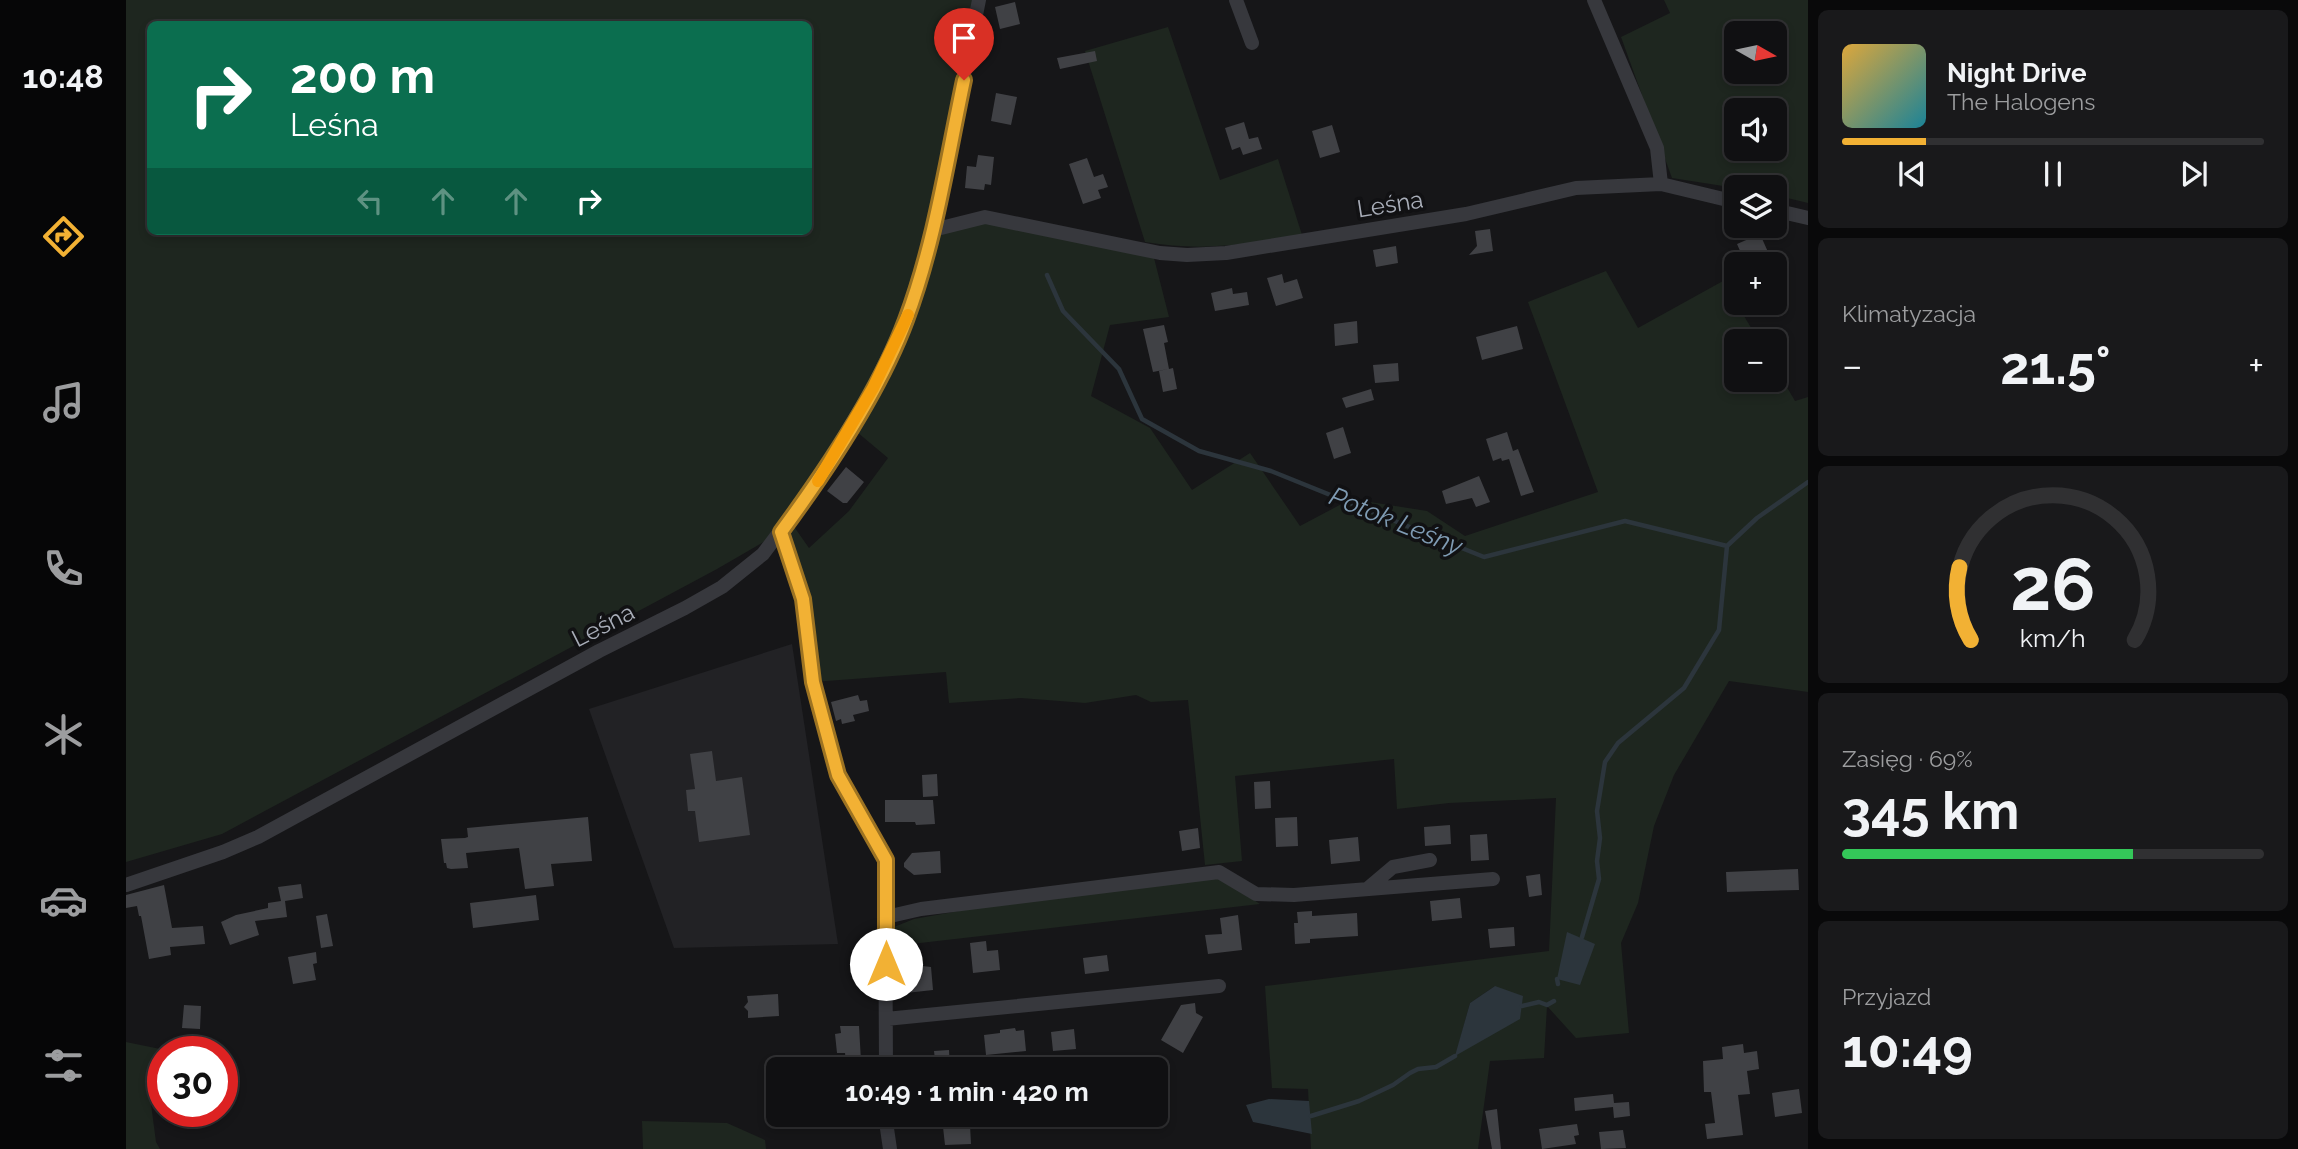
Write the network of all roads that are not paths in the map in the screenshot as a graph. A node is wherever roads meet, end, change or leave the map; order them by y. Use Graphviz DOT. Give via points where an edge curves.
graph roads {
  1 [pos="979,0"];
  2 [pos="1236,0"];
  3 [pos="1594,0"];
  4 [pos="1252,43"];
  5 [pos="1661,184"];
  6 [pos="1724,199"];
  7 [pos="1787,213"];
  8 [pos="1808,218"];
  9 [pos="933,230"];
  10 [pos="781,532"];
  11 [pos="1430,860"];
  12 [pos="1493,880"];
  13 [pos="126,885"];
  14 [pos="1367,889"];
  15 [pos="886,916"];
  16 [pos="1219,986"];
  17 [pos="886,1019"];
  18 [pos="886,1057"];
  19 [pos="887,1127"];
  20 [pos="890,1149"];
  1 -- 9 [label="street, Leśna"];
  2 -- 4 [label="street"];
  3 -- 5 [label="street" via="1657,148"];
  5 -- 6 [label="street, Leśna"];
  5 -- 9 [label="street, Leśna" via="1576,188 1466,214 1226,253 1160,253 985,217"];
  7 -- 8 [label="street"];
  9 -- 10 [label="street, Leśna" via="892,352 817,482"];
  10 -- 13 [label="street, Leśna" via="763,554 722,587 655,624 258,837"];
  10 -- 15 [label="street" via="803,599 813,682 838,775 886,860"];
  11 -- 14 [label="street" via="1393,867"];
  12 -- 14 [label="street"];
  14 -- 15 [label="street" via="1256,894 1219,872"];
  15 -- 17 [label="street"];
  16 -- 17 [label="street"];
  17 -- 18 [label="street"];
  19 -- 20 [label="street"];
}
